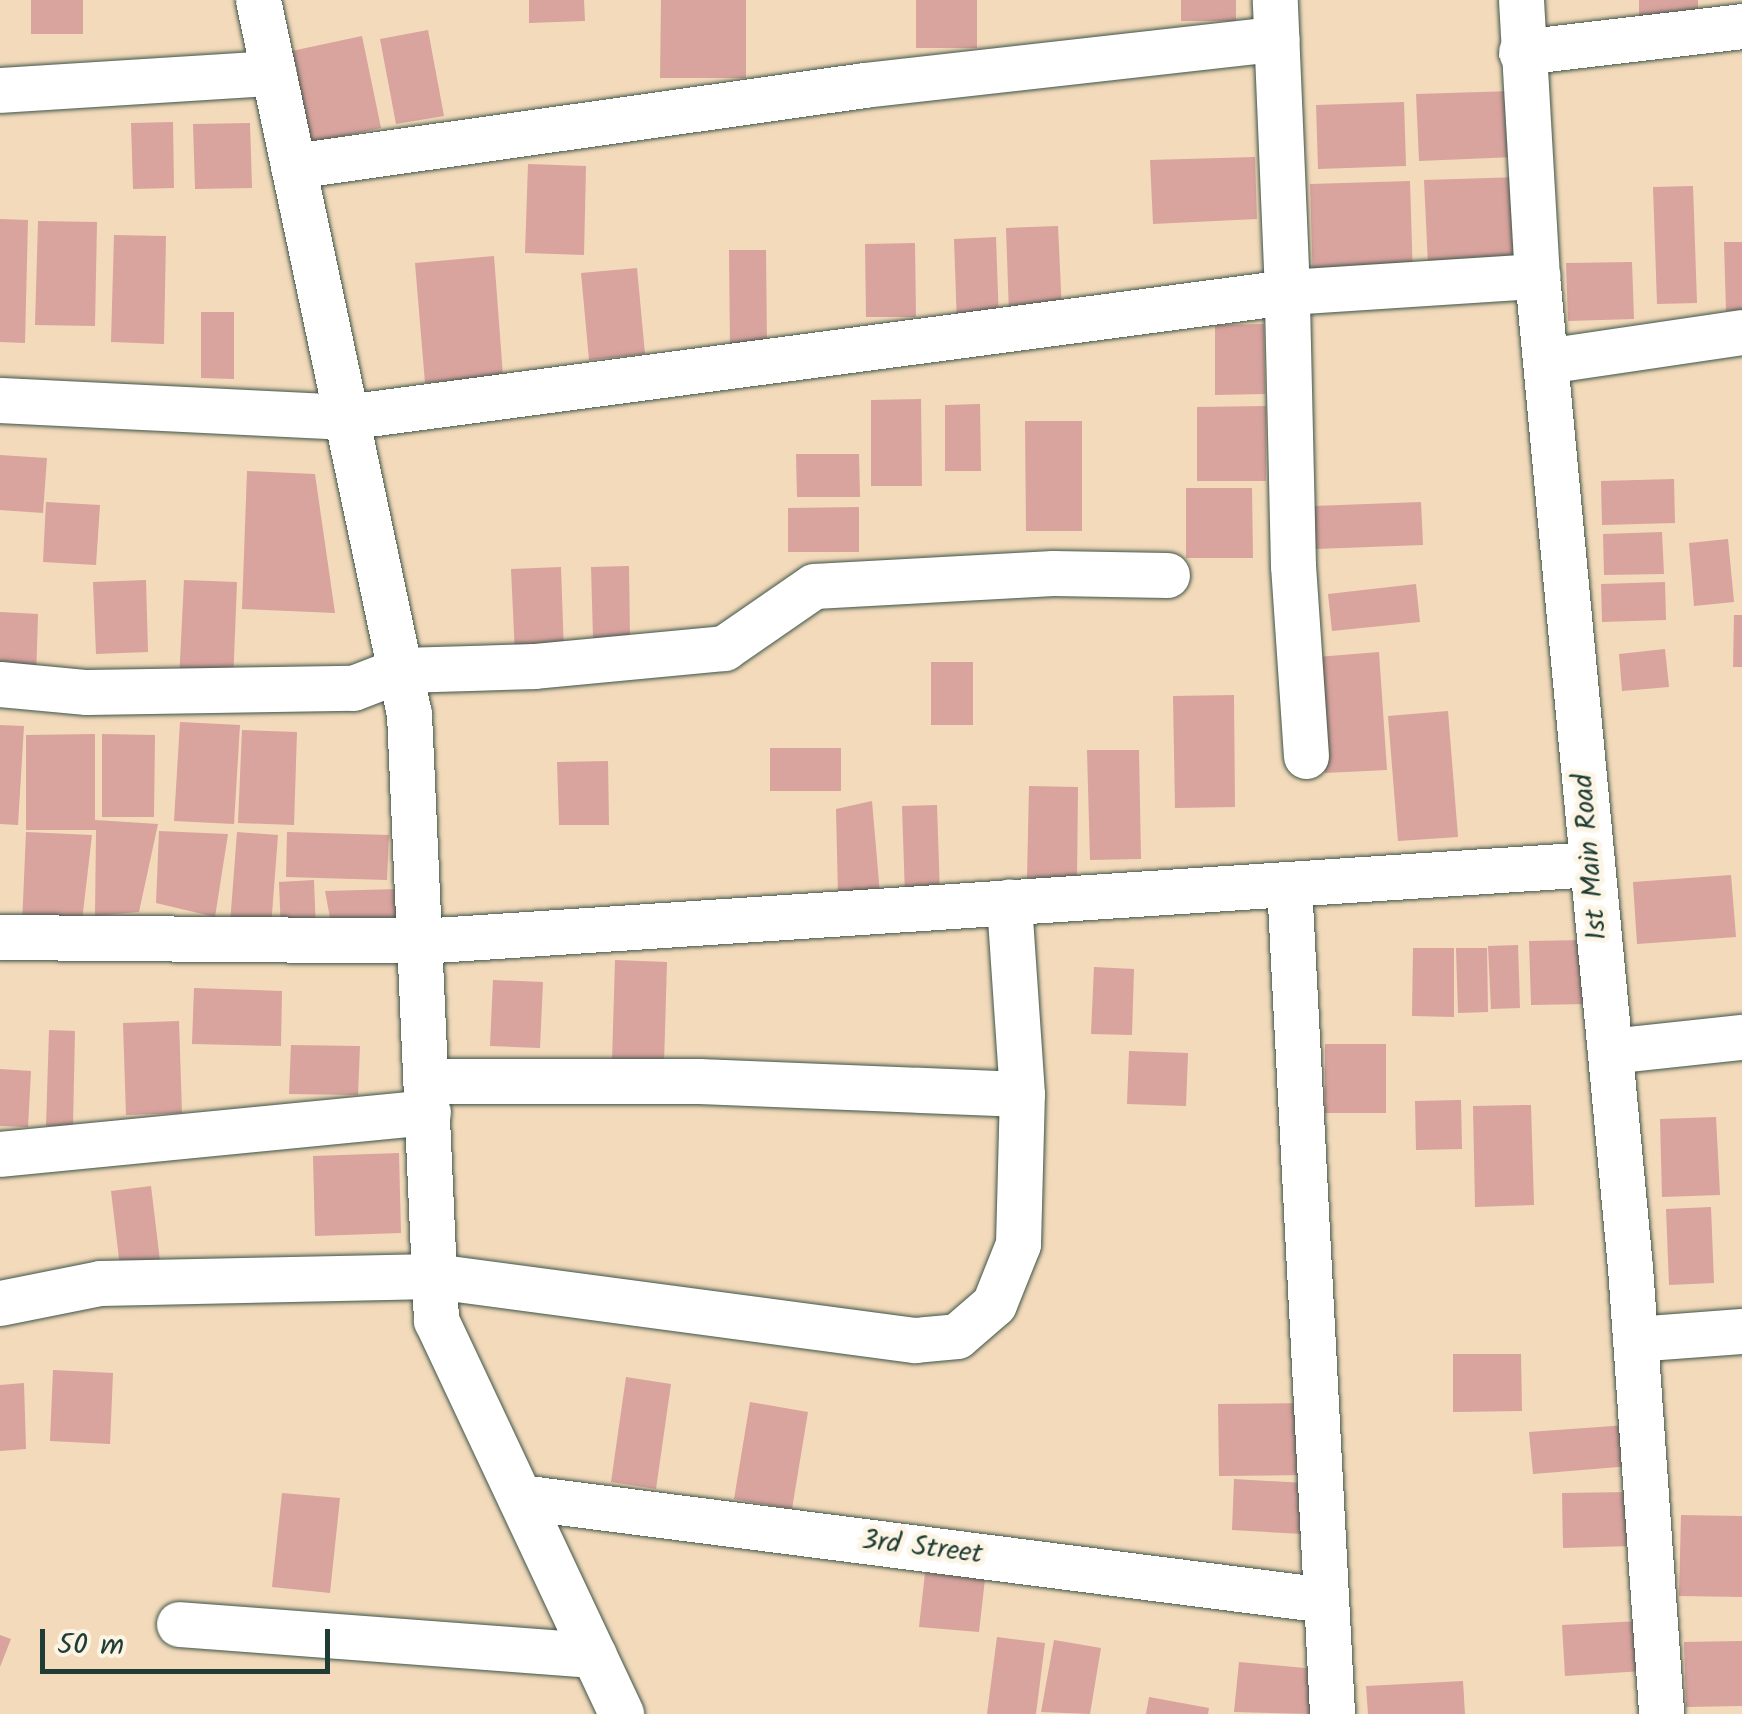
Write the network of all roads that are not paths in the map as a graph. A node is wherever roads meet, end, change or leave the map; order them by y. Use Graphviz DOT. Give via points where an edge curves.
graph roads {
  1 [pos="258,0"];
  2 [pos="1521,0"];
  3 [pos="1276,20"];
  4 [pos="1742,26"];
  5 [pos="1521,52"];
  6 [pos="273,73"];
  7 [pos="0,90"];
  8 [pos="293,166"];
  9 [pos="1537,276"];
  10 [pos="1287,292"];
  11 [pos="1742,332"];
  12 [pos="1546,362"];
  13 [pos="0,400"];
  14 [pos="346,417"];
  15 [pos="1167,575"];
  16 [pos="400,670"];
  17 [pos="0,684"];
  18 [pos="1306,756"];
  19 [pos="1592,864"];
  20 [pos="1289,884"];
  21 [pos="1009,901"];
  22 [pos="0,937"];
  23 [pos="420,941"];
  24 [pos="1742,1037"];
  25 [pos="1610,1051"];
  26 [pos="1022,1094"];
  27 [pos="427,1096"];
  28 [pos="0,1154"];
  29 [pos="434,1276"];
  30 [pos="0,1303"];
  31 [pos="1742,1331"];
  32 [pos="1635,1339"];
  33 [pos="520,1496"];
  34 [pos="1324,1600"];
  35 [pos="179,1624"];
  36 [pos="594,1656"];
  37 [pos="622,1714"];
  38 [pos="1332,1714"];
  39 [pos="1660,1714"];
  1 -- 6 [label="street"];
  2 -- 5 [label="street, 1st Main Road"];
  3 -- 8 [label="street"];
  3 -- 10 [label="street"];
  4 -- 5 [label="street"];
  5 -- 9 [label="street, 1st Main Road"];
  6 -- 7 [label="street"];
  6 -- 8 [label="street"];
  8 -- 14 [label="street"];
  9 -- 10 [label="street"];
  9 -- 12 [label="street, 1st Main Road"];
  10 -- 14 [label="street"];
  10 -- 18 [label="street" via="1293,566"];
  11 -- 12 [label="street"];
  12 -- 19 [label="street, 1st Main Road"];
  13 -- 14 [label="street"];
  14 -- 16 [label="street"];
  15 -- 16 [label="street" via="1053,573 814,586 724,648 534,666"];
  16 -- 17 [label="street" via="353,688 87,692"];
  16 -- 23 [label="street" via="409,714"];
  19 -- 20 [label="street"];
  19 -- 25 [label="street, 1st Main Road"];
  20 -- 21 [label="street"];
  20 -- 34 [label="street"];
  21 -- 23 [label="street"];
  21 -- 26 [label="street"];
  22 -- 23 [label="street"];
  23 -- 27 [label="street"];
  24 -- 25 [label="street"];
  25 -- 32 [label="street, 1st Main Road"];
  26 -- 27 [label="street" via="699,1082"];
  26 -- 29 [label="street" via="1018,1244 994,1304 957,1336 915,1340"];
  27 -- 28 [label="street"];
  27 -- 29 [label="street"];
  29 -- 30 [label="street" via="100,1282"];
  29 -- 33 [label="street" via="436,1320"];
  31 -- 32 [label="street"];
  32 -- 39 [label="street, 1st Main Road"];
  33 -- 34 [label="street, 3rd Street"];
  33 -- 36 [label="street"];
  34 -- 38 [label="street"];
  35 -- 36 [label="street"];
  36 -- 37 [label="street"];
}
